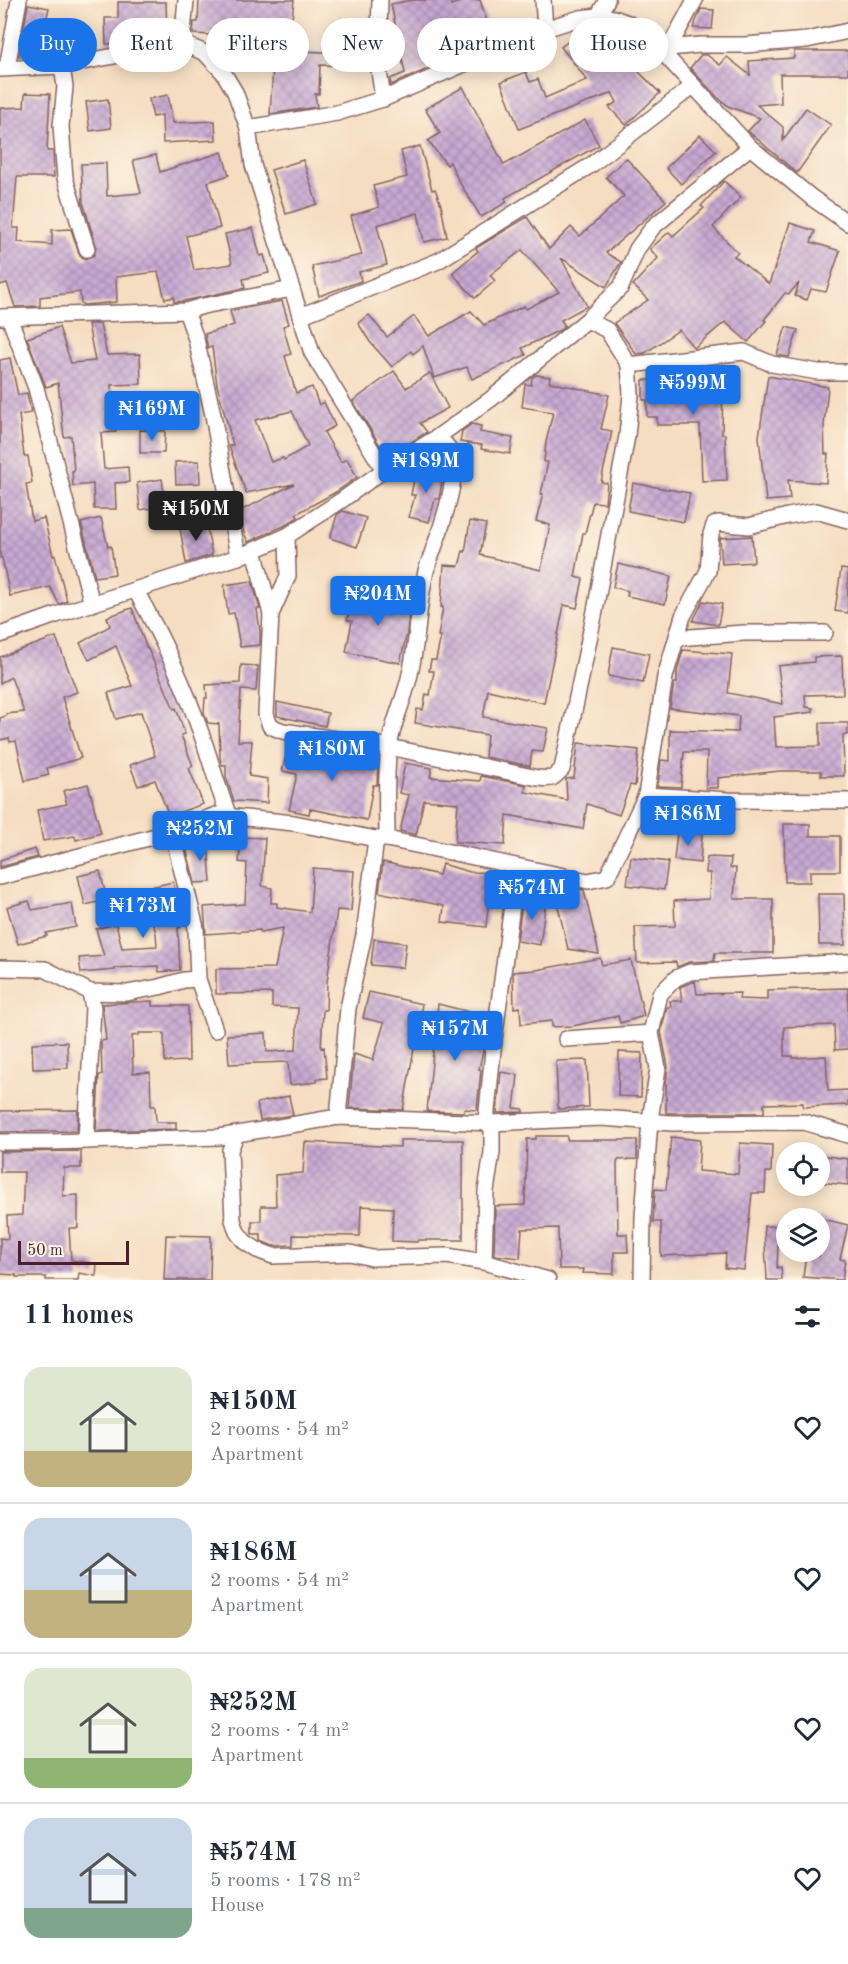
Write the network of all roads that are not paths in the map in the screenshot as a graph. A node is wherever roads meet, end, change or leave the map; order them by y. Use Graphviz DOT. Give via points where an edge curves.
graph roads {
  1 [pos="19,0"];
  2 [pos="186,0"];
  3 [pos="380,0"];
  4 [pos="543,0"];
  5 [pos="607,0"];
  6 [pos="695,0"];
  7 [pos="598,16"];
  8 [pos="184,18"];
  9 [pos="544,18"];
  10 [pos="614,18"];
  11 [pos="557,25"];
  12 [pos="848,31"];
  13 [pos="194,48"];
  14 [pos="668,50"];
  15 [pos="668,52"];
  16 [pos="668,53"];
  17 [pos="4,69"];
  18 [pos="63,72"];
  19 [pos="445,72"];
  20 [pos="693,86"];
  21 [pos="383,99"];
  22 [pos="248,128"];
  23 [pos="750,147"];
  24 [pos="848,223"];
  25 [pos="87,249"];
  26 [pos="292,289"];
  27 [pos="186,311"];
  28 [pos="300,316"];
  29 [pos="5,317"];
  30 [pos="586,320"];
  31 [pos="629,365"];
  32 [pos="848,372"];
  33 [pos="434,440"];
  34 [pos="384,470"];
  35 [pos="848,520"];
  36 [pos="286,536"];
  37 [pos="254,551"];
  38 [pos="238,557"];
  39 [pos="136,591"];
  40 [pos="92,604"];
  41 [pos="272,614"];
  42 [pos="825,633"];
  43 [pos="0,635"];
  44 [pos="677,638"];
  45 [pos="389,747"];
  46 [pos="646,795"];
  47 [pos="848,801"];
  48 [pos="230,816"];
  49 [pos="171,832"];
  50 [pos="381,839"];
  51 [pos="517,868"];
  52 [pos="0,877"];
  53 [pos="848,963"];
  54 [pos="0,968"];
  55 [pos="198,979"];
  56 [pos="90,992"];
  57 [pos="215,1030"];
  58 [pos="651,1033"];
  59 [pos="566,1039"];
  60 [pos="338,1117"];
  61 [pos="650,1120"];
  62 [pos="489,1122"];
  63 [pos="236,1135"];
  64 [pos="848,1135"];
  65 [pos="219,1137"];
  66 [pos="86,1141"];
  67 [pos="0,1142"];
  68 [pos="230,1150"];
  69 [pos="484,1262"];
  70 [pos="548,1280"];
  71 [pos="642,1280"];
  1 -- 17 [label="street"];
  2 -- 8 [label="street"];
  3 -- 21 [label="street" via="378,64"];
  4 -- 9 [label="street"];
  5 -- 7 [label="street"];
  6 -- 14 [label="street"];
  7 -- 10 [label="street"];
  7 -- 11 [label="street"];
  12 -- 15 [label="street" via="807,40 700,45"];
  13 -- 22 [label="street" via="205,53 223,72"];
  16 -- 20 [label="street"];
  18 -- 25 [label="street" via="65,178"];
  19 -- 21 [label="street"];
  20 -- 23 [label="street"];
  20 -- 28 [label="street" via="591,165 438,261"];
  21 -- 22 [label="street" via="337,113"];
  22 -- 26 [label="street" via="253,165"];
  23 -- 24 [label="street"];
  23 -- 30 [label="street" via="653,227 637,249 621,287"];
  26 -- 27 [label="street"];
  26 -- 28 [label="street"];
  27 -- 29 [label="street"];
  27 -- 38 [label="street" via="213,415"];
  28 -- 34 [label="street" via="312,353"];
  29 -- 40 [label="street" via="36,388"];
  30 -- 31 [label="street" via="607,330"];
  30 -- 33 [label="street" via="492,399"];
  31 -- 32 [label="street" via="744,352 772,364 818,372"];
  31 -- 45 [label="street" via="627,436 562,769 550,780"];
  33 -- 34 [label="street"];
  33 -- 45 [label="street" via="448,446 452,456 448,509 426,571 410,675"];
  34 -- 36 [label="street"];
  35 -- 44 [label="street" via="816,511 750,526 714,525 708,571 683,616"];
  36 -- 37 [label="street"];
  36 -- 41 [label="street" via="288,576"];
  37 -- 38 [label="street"];
  37 -- 41 [label="street"];
  38 -- 39 [label="street"];
  39 -- 40 [label="street"];
  39 -- 48 [label="street" via="185,690"];
  40 -- 43 [label="street"];
  41 -- 45 [label="street" via="266,714 270,726"];
  42 -- 44 [label="street"];
  44 -- 46 [label="street" via="665,677"];
  45 -- 50 [label="street"];
  46 -- 47 [label="street"];
  46 -- 51 [label="street" via="607,877 588,881"];
  48 -- 49 [label="street" via="216,815"];
  48 -- 50 [label="street"];
  49 -- 52 [label="street"];
  49 -- 55 [label="street" via="195,928"];
  50 -- 51 [label="street"];
  50 -- 60 [label="street" via="348,1008"];
  51 -- 62 [label="street" via="494,1040"];
  53 -- 58 [label="street" via="681,975 660,994"];
  54 -- 56 [label="street" via="45,969"];
  55 -- 56 [label="street" via="127,993"];
  55 -- 57 [label="street"];
  56 -- 66 [label="street" via="93,1008"];
  58 -- 59 [label="street"];
  58 -- 61 [label="street" via="658,1068"];
  60 -- 62 [label="street"];
  60 -- 63 [label="street"];
  61 -- 62 [label="street"];
  61 -- 64 [label="street" via="804,1122"];
  61 -- 71 [label="street" via="642,1216"];
  62 -- 69 [label="street" via="492,1152 486,1191"];
  63 -- 65 [label="street"];
  63 -- 68 [label="street"];
  65 -- 66 [label="street"];
  65 -- 68 [label="street"];
  66 -- 67 [label="street"];
  68 -- 69 [label="street" via="233,1221 237,1233 257,1250 273,1256 350,1253 372,1258 447,1256"];
  69 -- 70 [label="street"];
}
